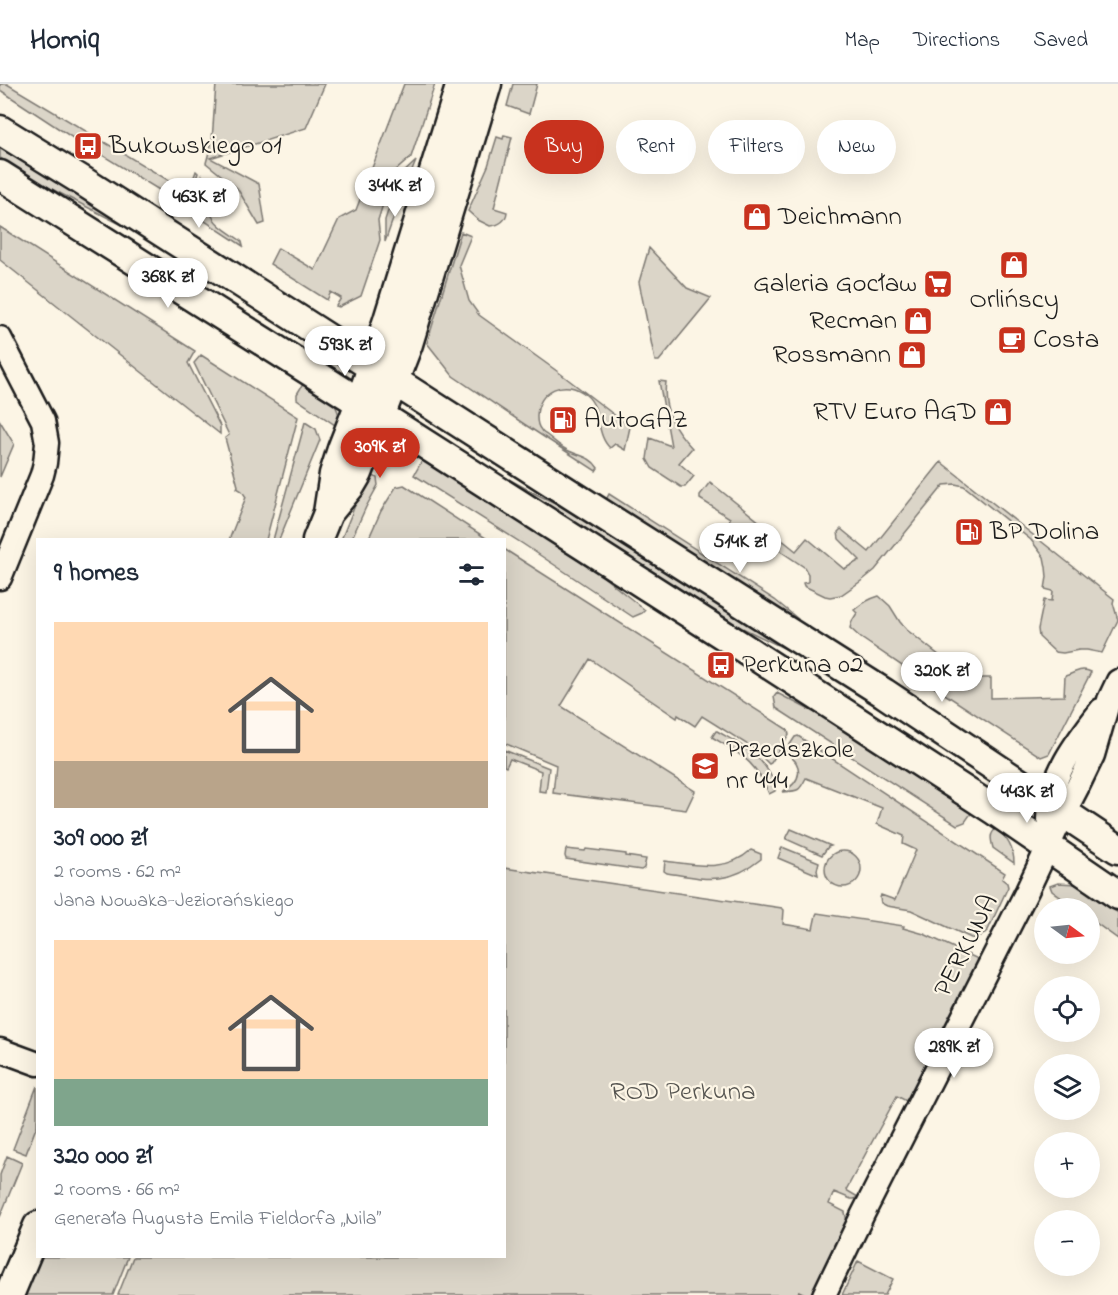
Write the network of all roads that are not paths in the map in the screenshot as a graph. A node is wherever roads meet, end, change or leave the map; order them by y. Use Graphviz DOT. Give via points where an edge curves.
graph roads {
  1 [pos="461,84"];
  2 [pos="487,84"];
  3 [pos="0,130"];
  4 [pos="0,175"];
  5 [pos="0,338"];
  6 [pos="384,374"];
  7 [pos="370,409"];
  8 [pos="318,538"];
  9 [pos="0,578"];
  10 [pos="1113,691"];
  11 [pos="1056,808"];
  12 [pos="1047,847"];
  13 [pos="1118,849"];
  14 [pos="1118,895"];
  15 [pos="0,1050"];
  16 [pos="36,1063"];
  17 [pos="36,1231"];
  18 [pos="9,1295"];
  19 [pos="824,1295"];
  1 -- 6 [label="street"];
  2 -- 6 [label="street" via="408,344"];
  3 -- 6 [label="street"];
  4 -- 7 [label="street"];
  5 -- 9 [label="street" via="43,421 47,443 42,475"];
  6 -- 7 [label="street"];
  6 -- 11 [label="street" via="884,693"];
  7 -- 8 [label="street" via="355,479 328,513"];
  7 -- 12 [label="street"];
  10 -- 11 [label="street, PERKUNA" via="1093,755 1078,786"];
  11 -- 12 [label="street, PERKUNA"];
  11 -- 13 [label="street"];
  12 -- 14 [label="street"];
  12 -- 19 [label="street, PERKUNA"];
  15 -- 16 [label="street"];
  17 -- 18 [label="street"];
}
